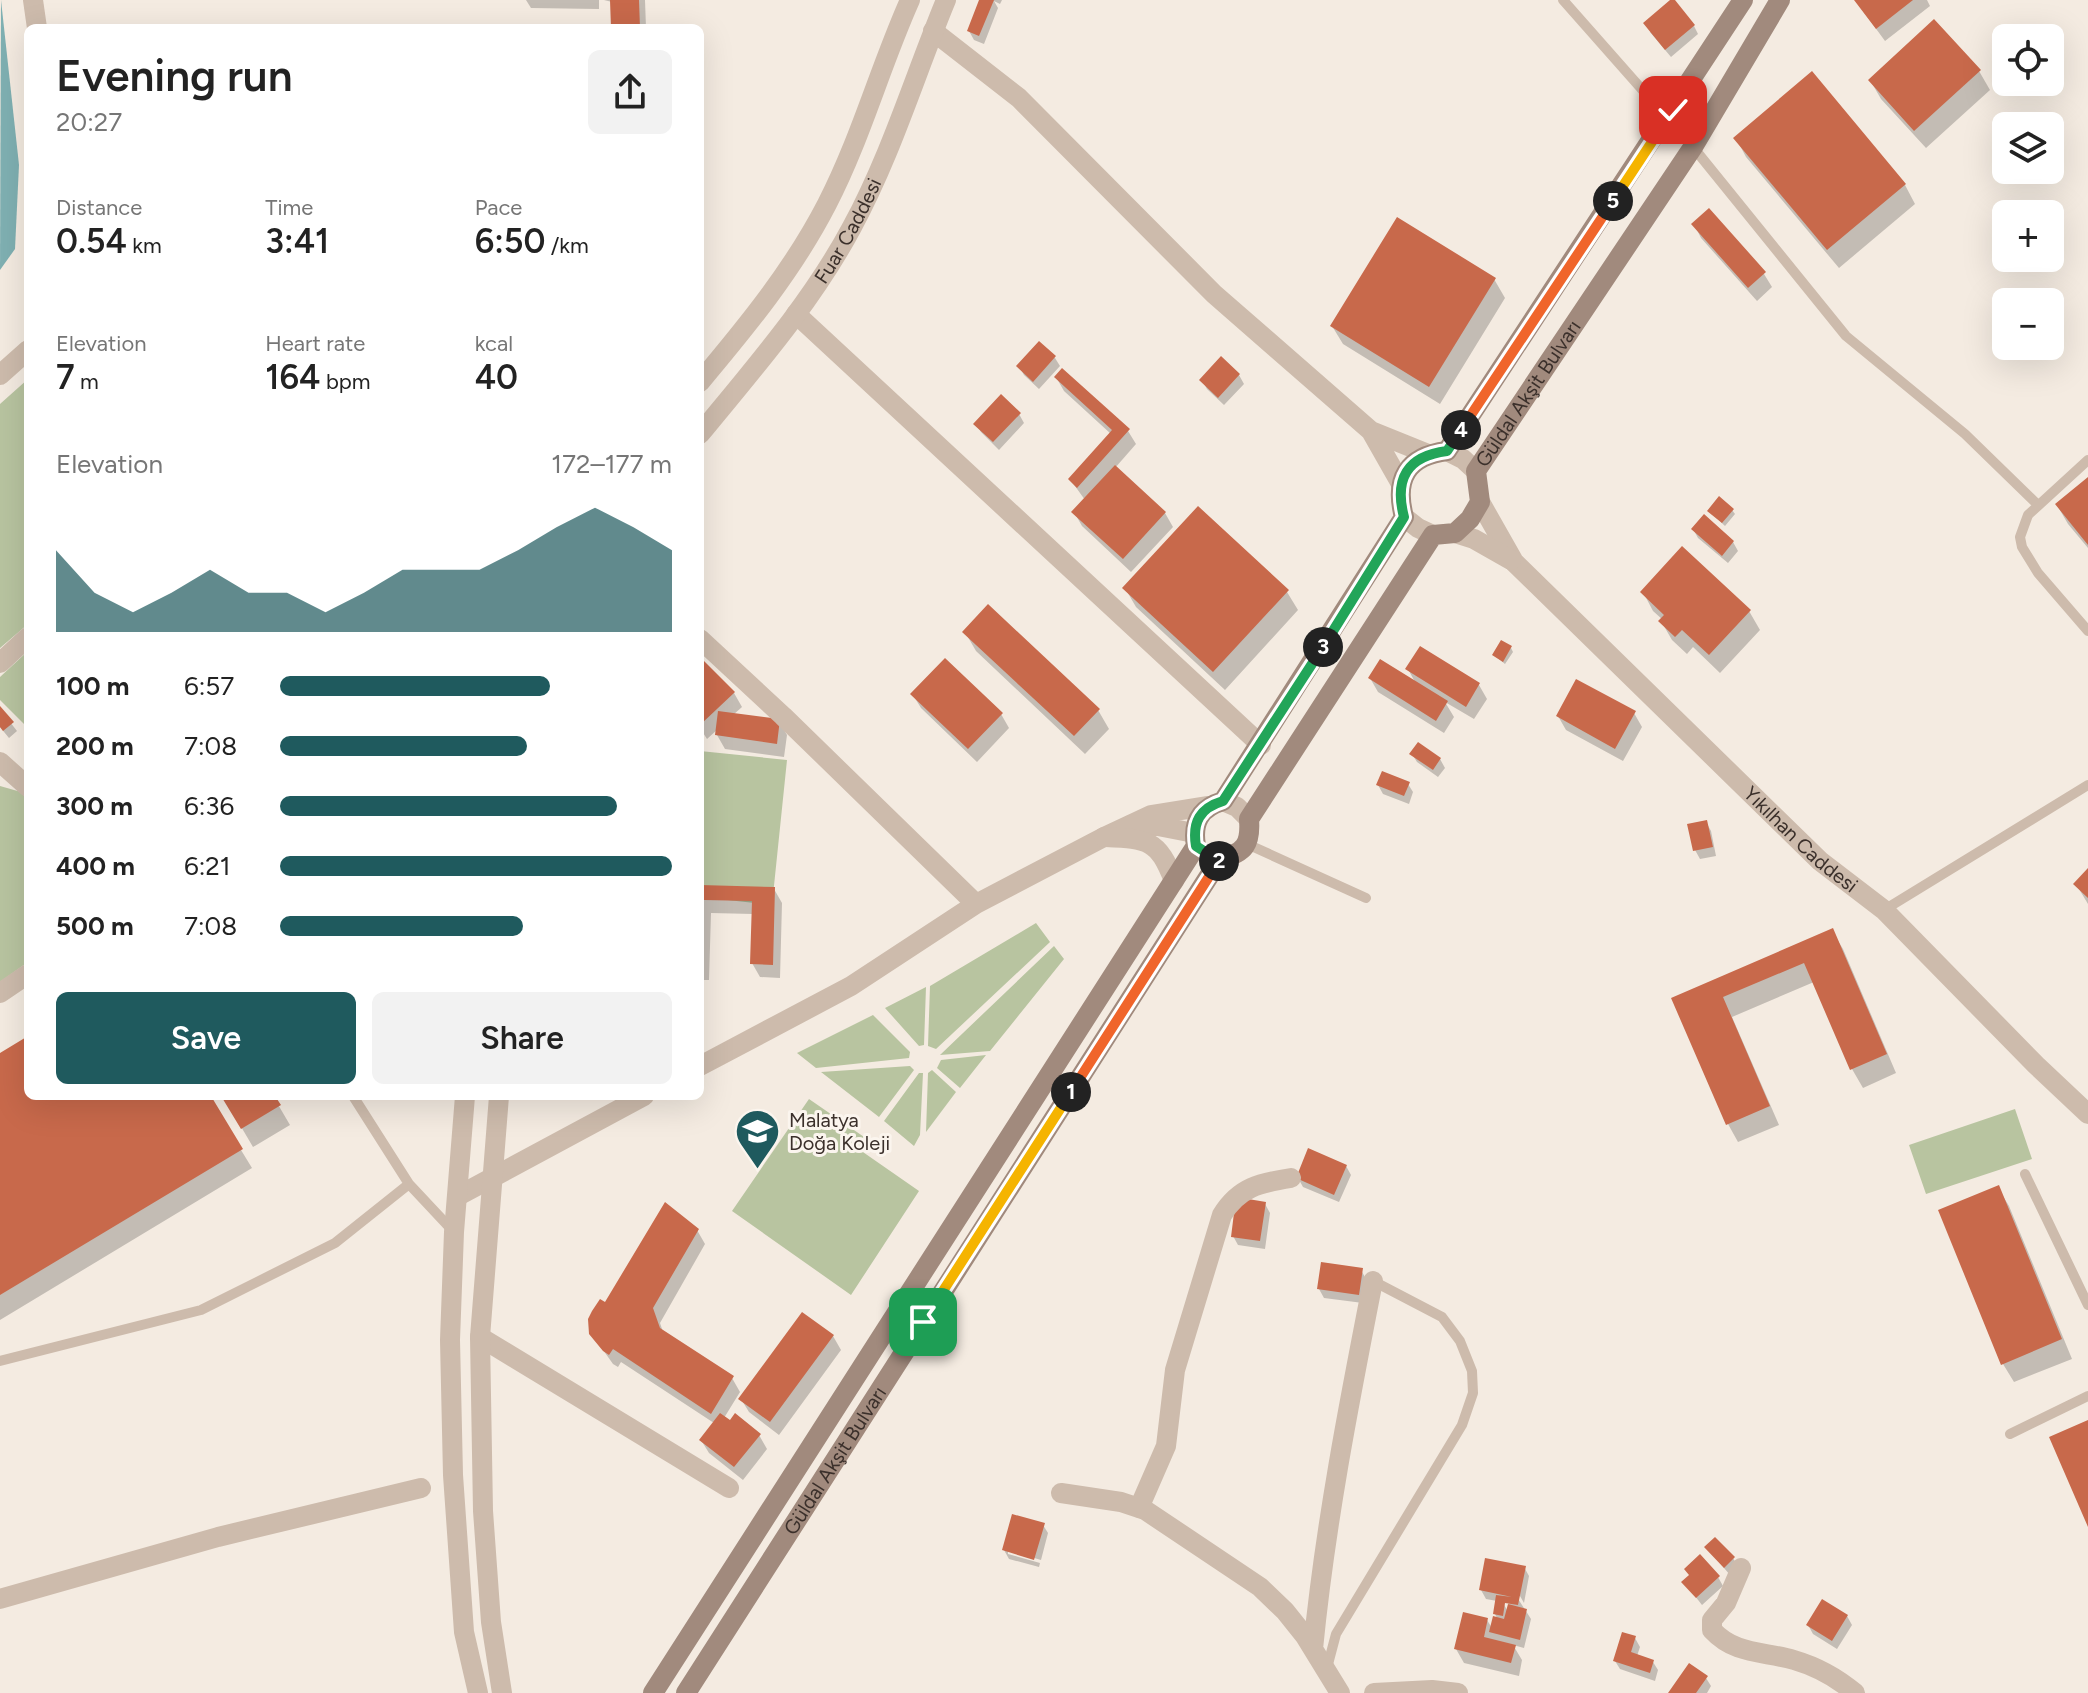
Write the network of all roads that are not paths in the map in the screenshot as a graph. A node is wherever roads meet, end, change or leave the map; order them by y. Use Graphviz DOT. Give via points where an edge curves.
graph roads {
  1 [pos="33,0"];
  2 [pos="910,0"];
  3 [pos="946,0"];
  4 [pos="1563,0"];
  5 [pos="1743,0"];
  6 [pos="1780,0"];
  7 [pos="36,24"];
  8 [pos="933,31"];
  9 [pos="1673,110"];
  10 [pos="1693,147"];
  11 [pos="796,314"];
  12 [pos="24,354"];
  13 [pos="0,375"];
  14 [pos="704,377"];
  15 [pos="704,429"];
  16 [pos="1371,431"];
  17 [pos="1438,452"];
  18 [pos="2088,460"];
  19 [pos="1476,471"];
  20 [pos="1400,482"];
  21 [pos="1480,502"];
  22 [pos="2038,505"];
  23 [pos="1404,517"];
  24 [pos="1455,533"];
  25 [pos="1433,535"];
  26 [pos="1514,562"];
  27 [pos="2088,631"];
  28 [pos="24,641"];
  29 [pos="704,643"];
  30 [pos="0,663"];
  31 [pos="1261,745"];
  32 [pos="0,762"];
  33 [pos="24,783"];
  34 [pos="2088,785"];
  35 [pos="1215,803"];
  36 [pos="1249,819"];
  37 [pos="1126,826"];
  38 [pos="1104,837"];
  39 [pos="1195,839"];
  40 [pos="1247,844"];
  41 [pos="1220,859"];
  42 [pos="1174,881"];
  43 [pos="1366,898"];
  44 [pos="976,904"];
  45 [pos="1884,910"];
  46 [pos="24,977"];
  47 [pos="0,993"];
  48 [pos="704,1064"];
  49 [pos="356,1100"];
  50 [pos="465,1100"];
  51 [pos="499,1100"];
  52 [pos="636,1100"];
  53 [pos="2088,1114"];
  54 [pos="2025,1174"];
  55 [pos="492,1177"];
  56 [pos="1291,1178"];
  57 [pos="409,1184"];
  58 [pos="458,1196"];
  59 [pos="454,1232"];
  60 [pos="1373,1281"];
  61 [pos="2088,1305"];
  62 [pos="480,1337"];
  63 [pos="0,1361"];
  64 [pos="2088,1396"];
  65 [pos="2010,1434"];
  66 [pos="421,1488"];
  67 [pos="729,1488"];
  68 [pos="1061,1493"];
  69 [pos="1139,1508"];
  70 [pos="1741,1568"];
  71 [pos="0,1599"];
  72 [pos="1313,1649"];
  73 [pos="1326,1670"];
  74 [pos="478,1693"];
  75 [pos="502,1693"];
  76 [pos="653,1693"];
  77 [pos="686,1693"];
  78 [pos="1340,1693"];
  79 [pos="1374,1693"];
  80 [pos="1458,1693"];
  81 [pos="1855,1693"];
  1 -- 7 [label="street"];
  2 -- 14 [label="street" via="827,204 762,308"];
  3 -- 8 [label="street, Fuar Caddesi"];
  4 -- 9 [label="lane" via="1646,94"];
  5 -- 9 [label="main road, Güldal Akşit Bulvarı"];
  6 -- 10 [label="main road, Güldal Akşit Bulvarı"];
  8 -- 11 [label="street, Fuar Caddesi" via="852,226"];
  8 -- 16 [label="street" via="1019,98 1214,294"];
  9 -- 17 [label="main road, Güldal Akşit Bulvarı"];
  10 -- 19 [label="main road, Güldal Akşit Bulvarı"];
  10 -- 22 [label="lane" via="1846,336 1965,434"];
  11 -- 15 [label="street, Fuar Caddesi"];
  11 -- 31 [label="street"];
  12 -- 13 [label="street"];
  16 -- 17 [label="street"];
  16 -- 20 [label="street"];
  17 -- 19 [label="street" via="1463,459"];
  17 -- 20 [label="main road, Güldal Akşit Bulvarı" via="1411,467"];
  18 -- 22 [label="lane"];
  19 -- 21 [label="main road, Güldal Akşit Bulvarı"];
  20 -- 23 [label="main road"];
  21 -- 24 [label="main road"];
  21 -- 26 [label="street, Yıkılhan Caddesi"];
  22 -- 27 [label="lane" via="2028,515 2022,547"];
  23 -- 25 [label="street"];
  23 -- 31 [label="main road, Güldal Akşit Bulvarı"];
  24 -- 25 [label="main road"];
  24 -- 26 [label="street, Yıkılhan Caddesi"];
  25 -- 36 [label="main road"];
  26 -- 45 [label="street, Yıkılhan Caddesi" via="1820,861"];
  28 -- 30 [label="street"];
  29 -- 44 [label="street"];
  31 -- 35 [label="main road, Güldal Akşit Bulvarı"];
  32 -- 33 [label="street"];
  34 -- 45 [label="lane"];
  35 -- 36 [label="street" via="1237,807"];
  35 -- 37 [label="street" via="1151,815"];
  35 -- 39 [label="main road, Güldal Akşit Bulvarı" via="1197,820"];
  36 -- 40 [label="main road"];
  37 -- 38 [label="street"];
  37 -- 39 [label="street" via="1158,826"];
  38 -- 42 [label="street" via="1151,844 1164,855"];
  38 -- 44 [label="street"];
  39 -- 41 [label="street" via="1206,854"];
  39 -- 42 [label="main road, Güldal Akşit Bulvarı"];
  40 -- 41 [label="main road, Güldal Akşit Bulvarı" via="1237,855"];
  40 -- 43 [label="lane"];
  41 -- 77 [label="main road, Güldal Akşit Bulvarı"];
  42 -- 76 [label="main road, Güldal Akşit Bulvarı"];
  44 -- 48 [label="street" via="851,986"];
  45 -- 53 [label="street, Yıkılhan Caddesi"];
  46 -- 47 [label="street"];
  49 -- 57 [label="lane"];
  50 -- 58 [label="street"];
  51 -- 55 [label="street"];
  52 -- 55 [label="street"];
  54 -- 61 [label="lane"];
  55 -- 58 [label="street"];
  55 -- 62 [label="street"];
  56 -- 69 [label="street" via="1237,1195 1222,1215 1175,1370 1166,1446"];
  57 -- 59 [label="lane"];
  57 -- 63 [label="lane" via="335,1243 201,1310"];
  58 -- 59 [label="street"];
  59 -- 74 [label="street" via="453,1475 464,1632"];
  60 -- 72 [label="street" via="1349,1403"];
  60 -- 73 [label="lane" via="1442,1317 1460,1341 1472,1371 1473,1393 1462,1425 1336,1634"];
  62 -- 67 [label="street"];
  62 -- 75 [label="street" via="483,1511"];
  64 -- 65 [label="lane"];
  66 -- 71 [label="street" via="218,1537"];
  68 -- 69 [label="street"];
  69 -- 72 [label="street" via="1260,1587"];
  70 -- 81 [label="street" via="1712,1620 1719,1638 1742,1650 1822,1670"];
  72 -- 73 [label="street"];
  73 -- 78 [label="street"];
  79 -- 80 [label="street"];
}
